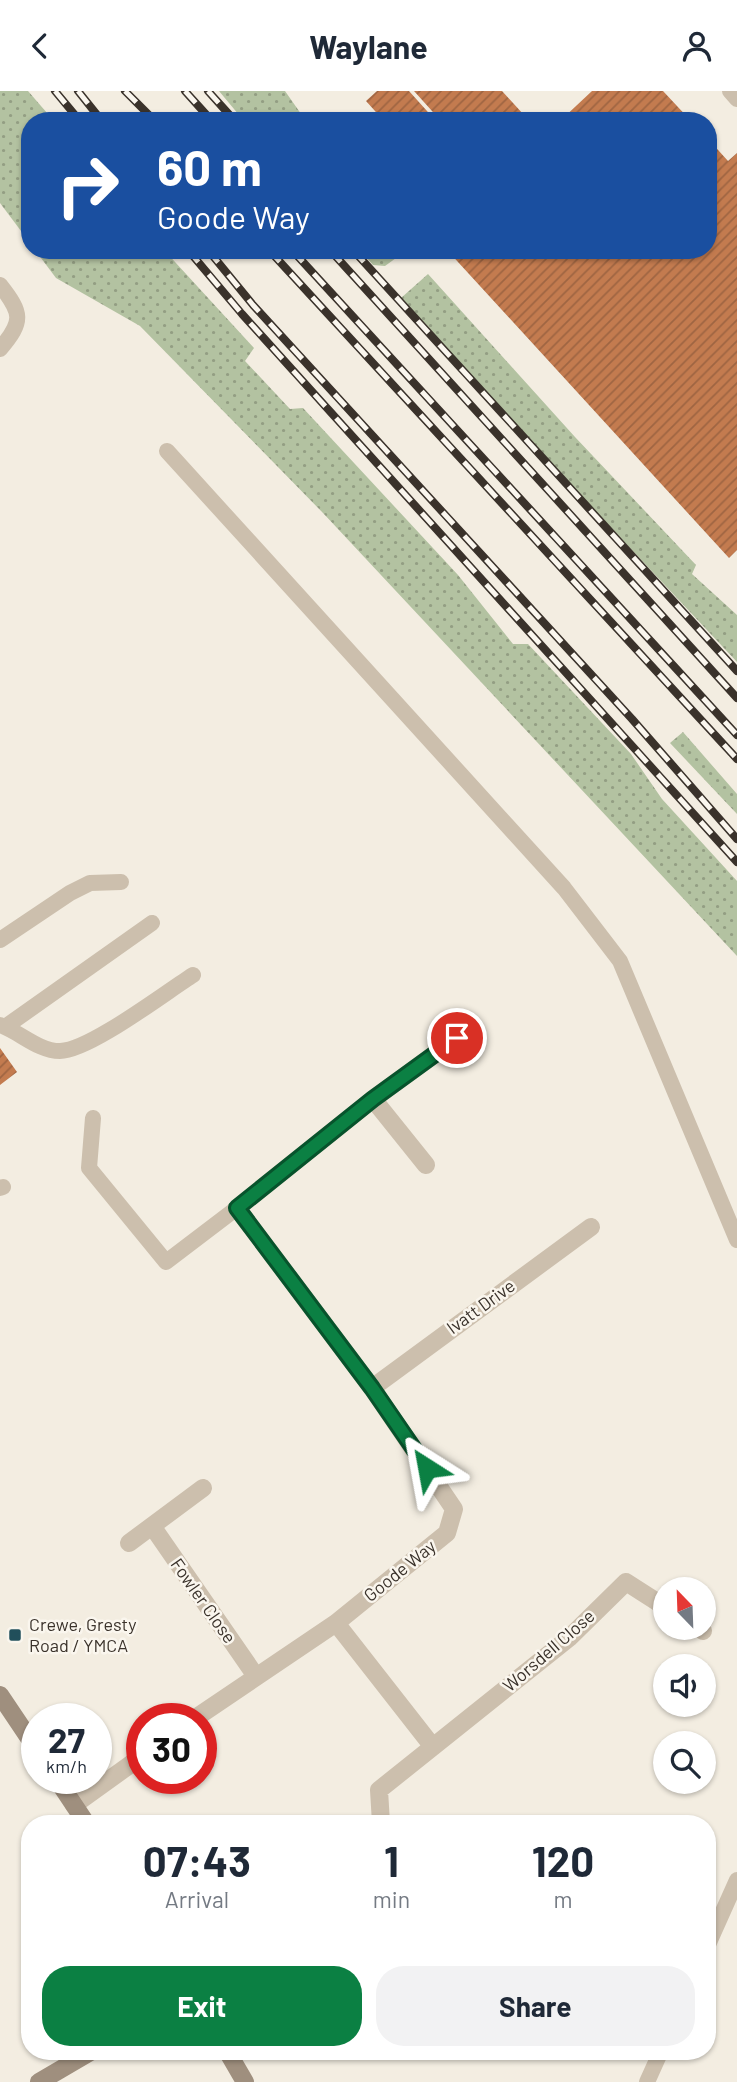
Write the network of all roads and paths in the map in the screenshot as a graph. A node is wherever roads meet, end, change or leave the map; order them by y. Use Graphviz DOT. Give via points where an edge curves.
graph roads {
  1 [pos="730,91"];
  2 [pos="737,99"];
  3 [pos="0,285"];
  4 [pos="0,349"];
  5 [pos="167,451"];
  6 [pos="121,882"];
  7 [pos="152,923"];
  8 [pos="0,940"];
  9 [pos="193,975"];
  10 [pos="2,1026"];
  11 [pos="457,1038"];
  12 [pos="373,1099"];
  13 [pos="93,1118"];
  14 [pos="426,1165"];
  15 [pos="237,1208"];
  16 [pos="591,1227"];
  17 [pos="737,1240"];
  18 [pos="372,1388"];
  19 [pos="203,1488"];
  20 [pos="152,1527"];
  21 [pos="129,1543"];
  22 [pos="653,1599"];
  23 [pos="336,1623"];
  24 [pos="255,1675"];
  25 [pos="0,1695"];
  26 [pos="216,1703"];
  27 [pos="21,1726"];
  28 [pos="433,1747"];
  29 [pos="126,1768"];
  30 [pos="67,1794"];
  31 [pos="74,1805"];
  32 [pos="81,1815"];
  33 [pos="381,1815"];
  34 [pos="737,1880"];
  35 [pos="716,1927"];
  36 [pos="77,2060"];
  37 [pos="232,2060"];
  38 [pos="657,2060"];
  39 [pos="39,2082"];
  40 [pos="245,2082"];
  41 [pos="647,2082"];
  1 -- 2 [label="lane"];
  3 -- 4 [label="lane" via="18,308 18,324"];
  5 -- 17 [label="lane" via="564,888 621,961"];
  6 -- 8 [label="lane" via="90,883"];
  7 -- 10 [label="lane"];
  9 -- 10 [label="lane" via="90,1041 61,1051 46,1049"];
  11 -- 12 [label="street"];
  12 -- 14 [label="street"];
  12 -- 15 [label="street"];
  13 -- 15 [label="lane" via="89,1168 166,1262"];
  15 -- 18 [label="street, Goode Way"];
  16 -- 18 [label="street, Ivatt Drive"];
  18 -- 23 [label="street, Goode Way" via="454,1509 447,1533"];
  19 -- 20 [label="street"];
  20 -- 21 [label="street"];
  20 -- 24 [label="street, Fowler Close"];
  22 -- 28 [label="street, Worsdell Close" via="626,1582 569,1638"];
  23 -- 24 [label="street, Goode Way"];
  23 -- 28 [label="street"];
  24 -- 26 [label="street, Goode Way"];
  25 -- 27 [label="main road"];
  28 -- 33 [label="street, Worsdell Close" via="379,1790"];
  29 -- 31 [label="street"];
  30 -- 31 [label="main road"];
  31 -- 32 [label="main road"];
  34 -- 35 [label="lane"];
  36 -- 39 [label="main road"];
  37 -- 40 [label="main road"];
  38 -- 41 [label="lane"];
}
